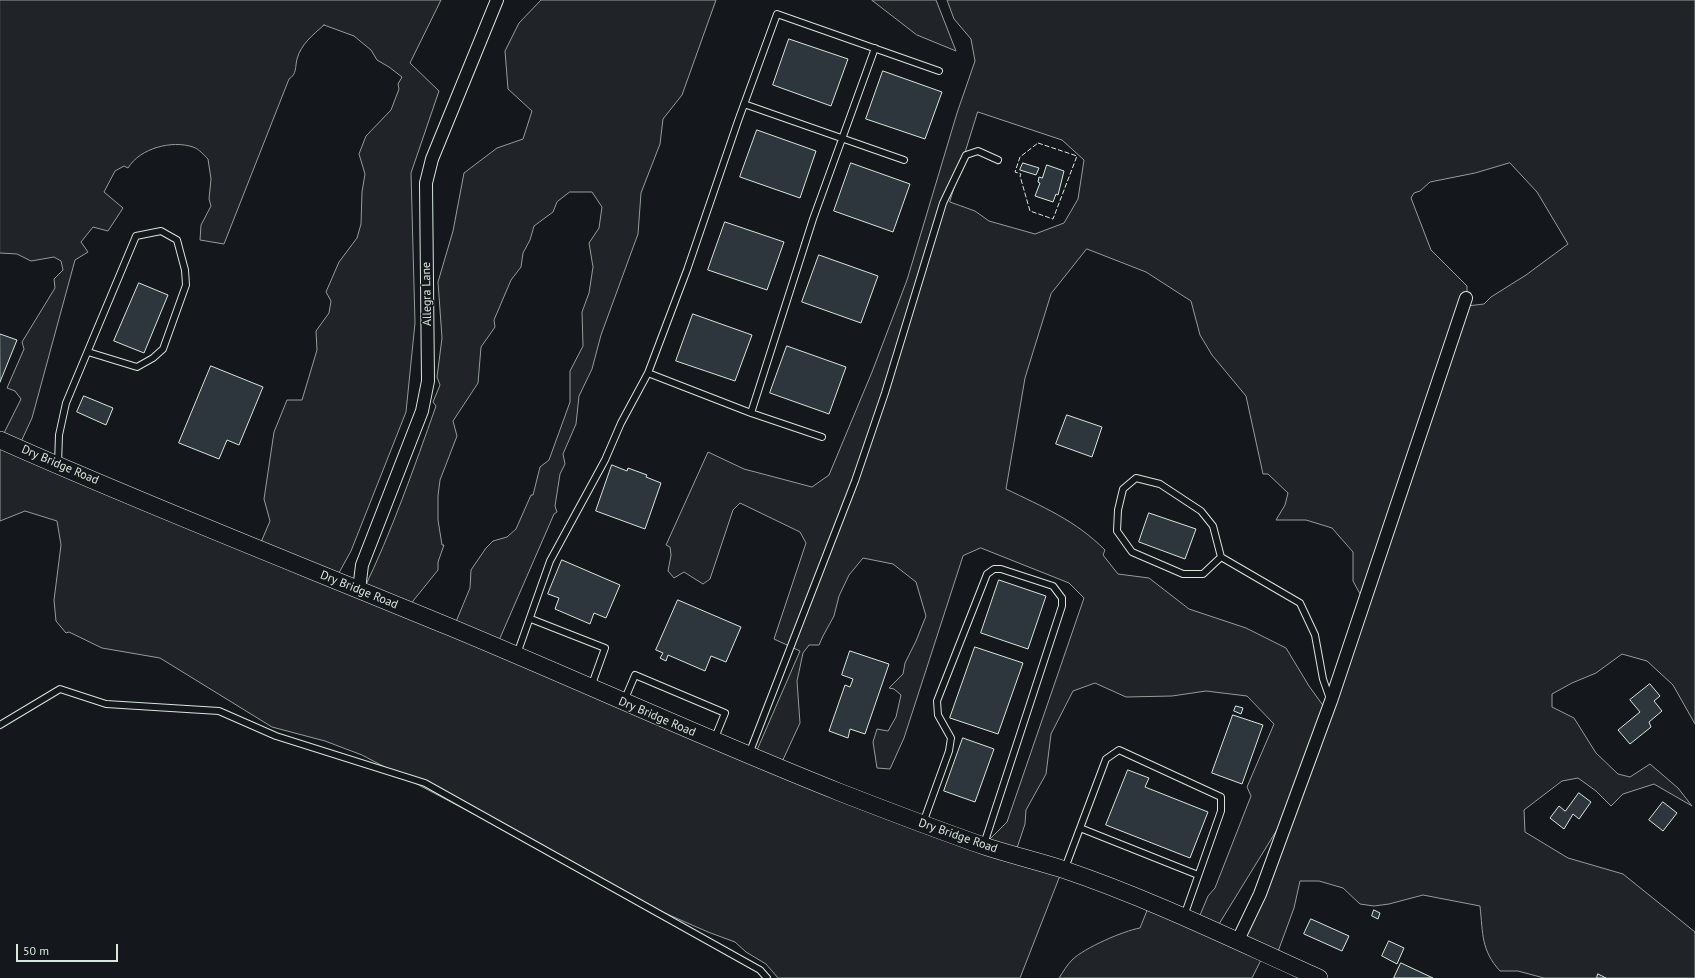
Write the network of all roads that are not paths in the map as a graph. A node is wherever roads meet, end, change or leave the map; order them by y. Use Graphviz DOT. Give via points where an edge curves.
graph roads {
  1 [pos="497,0"];
  2 [pos="875,48"];
  3 [pos="939,71"];
  4 [pos="744,104"];
  5 [pos="842,139"];
  6 [pos="904,160"];
  7 [pos="998,160"];
  8 [pos="1466,298"];
  9 [pos="88,352"];
  10 [pos="648,373"];
  11 [pos="751,413"];
  12 [pos="822,437"];
  13 [pos="0,440"];
  14 [pos="58,465"];
  15 [pos="1221,557"];
  16 [pos="359,590"];
  17 [pos="531,618"];
  18 [pos="516,656"];
  19 [pos="591,688"];
  20 [pos="1331,701"];
  21 [pos="624,703"];
  22 [pos="0,725"];
  23 [pos="714,741"];
  24 [pos="748,755"];
  25 [pos="922,825"];
  26 [pos="1080,828"];
  27 [pos="984,846"];
  28 [pos="1064,870"];
  29 [pos="1198,875"];
  30 [pos="1184,916"];
  31 [pos="1238,940"];
  32 [pos="767,978"];
  33 [pos="1320,978"];
  1 -- 16 [label="street, Allegra Lane" via="427,177 428,381 422,411 362,565"];
  2 -- 3 [label="lane"];
  2 -- 4 [label="lane" via="777,14"];
  2 -- 5 [label="lane"];
  4 -- 5 [label="lane"];
  4 -- 10 [label="lane"];
  5 -- 6 [label="lane"];
  5 -- 11 [label="lane" via="813,219"];
  7 -- 24 [label="lane" via="978,151 966,155 943,203 885,393 855,480"];
  8 -- 20 [label="street"];
  9 -- 9 [label="lane" via="136,236 161,231 177,240 186,285 163,349 153,358 137,366"];
  9 -- 14 [label="lane" via="66,402 59,435"];
  10 -- 11 [label="lane"];
  10 -- 17 [label="lane" via="621,423 605,460 550,561"];
  11 -- 12 [label="lane"];
  13 -- 14 [label="street, Dry Bridge Road"];
  14 -- 16 [label="street, Dry Bridge Road"];
  15 -- 15 [label="lane" via="1203,574 1183,574 1132,552 1117,531 1123,489 1136,478 1160,484 1201,511 1213,526"];
  15 -- 20 [label="lane" via="1300,603 1315,635 1323,679"];
  16 -- 18 [label="street, Dry Bridge Road"];
  17 -- 18 [label="lane"];
  17 -- 19 [label="lane" via="605,648"];
  18 -- 19 [label="street, Dry Bridge Road"];
  19 -- 21 [label="street, Dry Bridge Road"];
  20 -- 31 [label="street" via="1260,894"];
  21 -- 23 [label="street, Dry Bridge Road"];
  21 -- 23 [label="lane" via="635,676 725,713"];
  22 -- 32 [label="lane" via="60,689 106,704 218,711 276,736 425,783 760,970"];
  23 -- 24 [label="street, Dry Bridge Road"];
  24 -- 25 [label="street, Dry Bridge Road"];
  25 -- 27 [label="street, Dry Bridge Road"];
  25 -- 27 [label="lane" via="951,738 938,716 938,701 986,574 994,569 1001,569 1052,586 1062,598 1062,606"];
  26 -- 28 [label="lane"];
  26 -- 29 [label="lane"];
  26 -- 29 [label="lane" via="1106,759 1119,750 1221,797 1221,812"];
  27 -- 28 [label="street, Dry Bridge Road"];
  28 -- 30 [label="street, Dry Bridge Road"];
  29 -- 30 [label="lane"];
  30 -- 31 [label="street, Dry Bridge Road"];
  31 -- 33 [label="street, Dry Bridge Road"];
}
